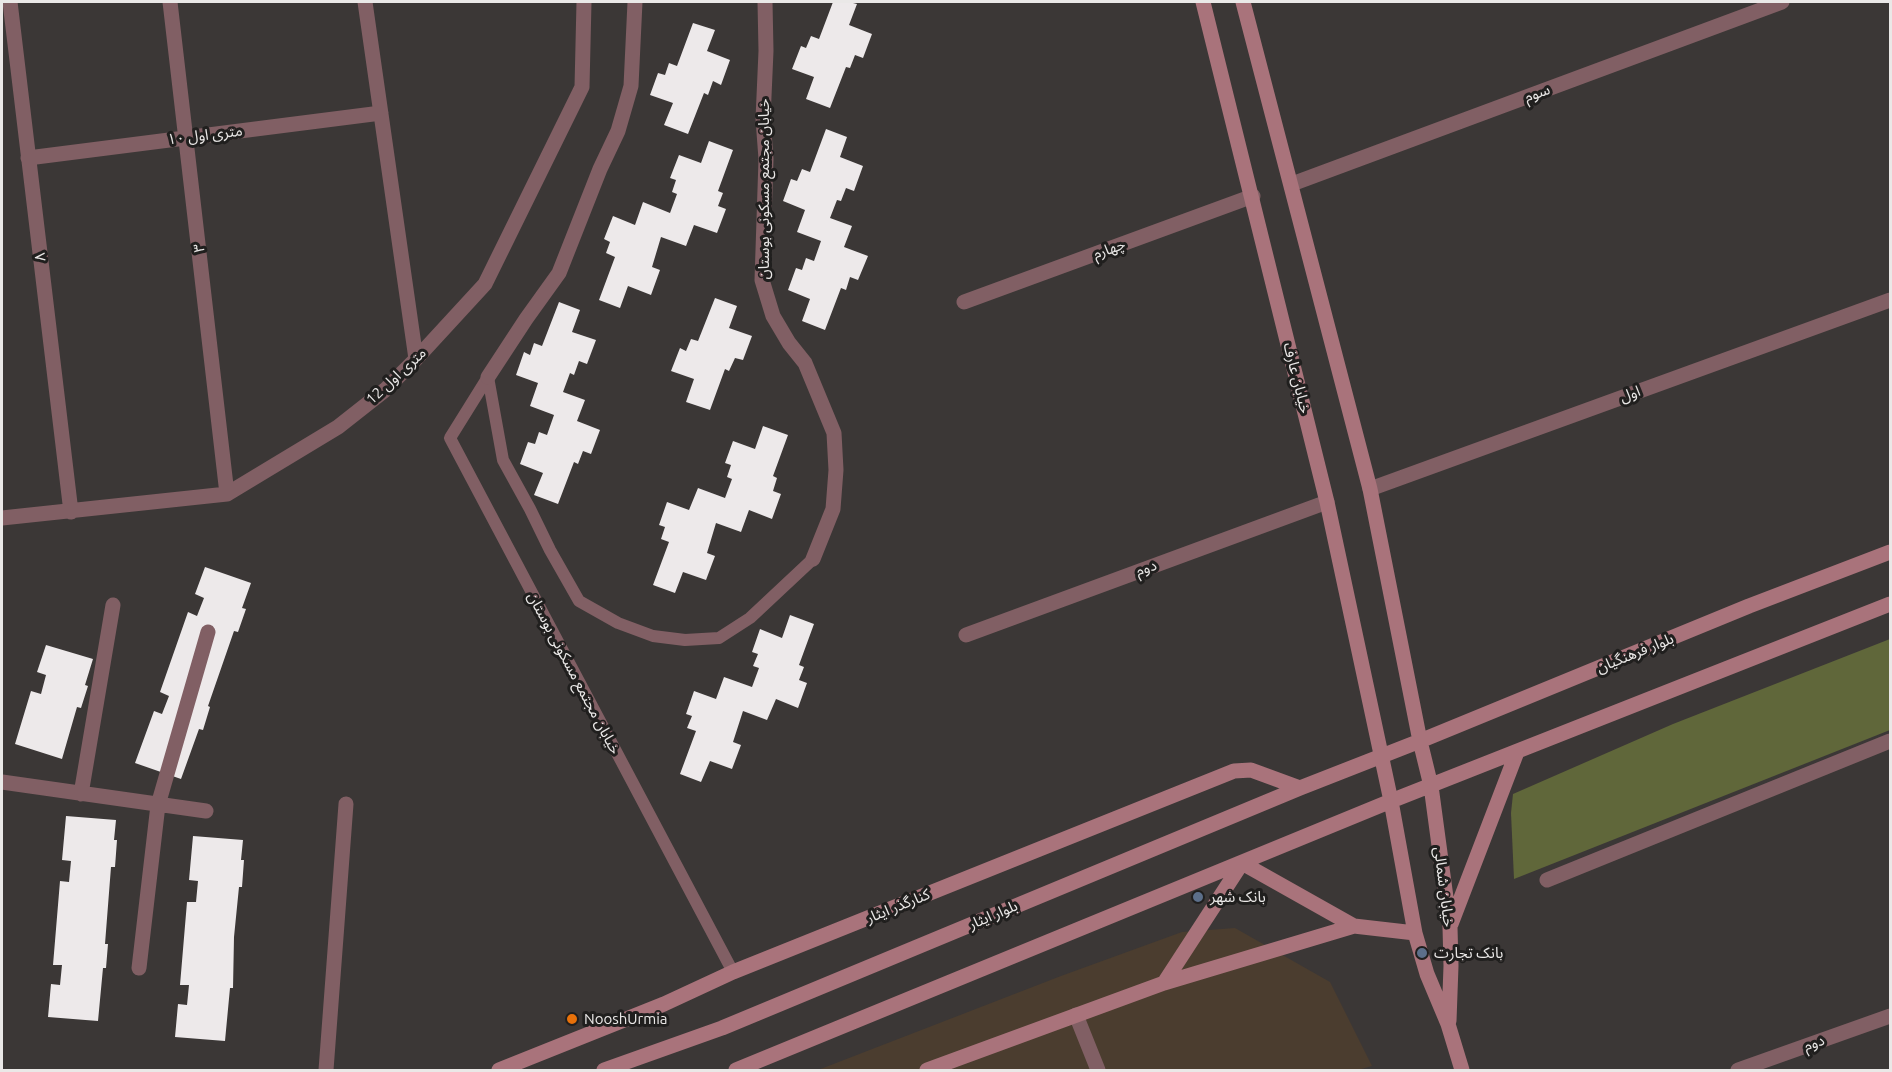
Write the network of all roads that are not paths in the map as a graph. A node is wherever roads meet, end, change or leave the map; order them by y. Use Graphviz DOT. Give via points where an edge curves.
graph roads {
  1 [pos="10,2"];
  2 [pos="170,2"];
  3 [pos="365,2"];
  4 [pos="584,2"];
  5 [pos="635,2"];
  6 [pos="765,2"];
  7 [pos="1203,2"];
  8 [pos="1243,2"];
  9 [pos="1782,2"];
  10 [pos="381,113"];
  11 [pos="186,137"];
  12 [pos="28,158"];
  13 [pos="1292,184"];
  14 [pos="1253,196"];
  15 [pos="1890,300"];
  16 [pos="964,302"];
  17 [pos="416,359"];
  18 [pos="488,377"];
  19 [pos="1370,489"];
  20 [pos="227,494"];
  21 [pos="1327,502"];
  22 [pos="71,512"];
  23 [pos="2,518"];
  24 [pos="1890,552"];
  25 [pos="813,559"];
  26 [pos="1890,604"];
  27 [pos="113,605"];
  28 [pos="208,632"];
  29 [pos="966,635"];
  30 [pos="1420,741"];
  31 [pos="1890,741"];
  32 [pos="1517,752"];
  33 [pos="1381,757"];
  34 [pos="2,782"];
  35 [pos="1431,786"];
  36 [pos="1300,788"];
  37 [pos="81,794"];
  38 [pos="1391,801"];
  39 [pos="346,804"];
  40 [pos="158,805"];
  41 [pos="206,811"];
  42 [pos="1242,864"];
  43 [pos="1546,880"];
  44 [pos="1354,926"];
  45 [pos="1450,927"];
  46 [pos="1415,933"];
  47 [pos="138,968"];
  48 [pos="733,972"];
  49 [pos="1164,982"];
  50 [pos="1076,1015"];
  51 [pos="1890,1016"];
  52 [pos="1448,1024"];
  53 [pos="326,1071"];
  54 [pos="499,1071"];
  55 [pos="604,1071"];
  56 [pos="736,1071"];
  57 [pos="927,1071"];
  58 [pos="1098,1071"];
  59 [pos="1462,1071"];
  60 [pos="1737,1071"];
  1 -- 12 [label="street, ۸"];
  2 -- 11 [label="street, ۳"];
  3 -- 10 [label="street"];
  4 -- 17 [label="street, 12 متری اول" via="582,87 485,284"];
  5 -- 18 [label="street, خیابان مجتمع مسکونی بوستان" via="631,86 618,131 559,273"];
  6 -- 25 [label="street, خیابان مجتمع مسکونی بوستان" via="762,280 773,316 805,363 834,433 833,509"];
  7 -- 14 [label="main road, خیابان عارف"];
  8 -- 13 [label="main road"];
  9 -- 13 [label="street, سوم"];
  10 -- 11 [label="street, ۱۰ متری اول"];
  10 -- 17 [label="street"];
  11 -- 12 [label="street, ۱۰ متری اول"];
  11 -- 20 [label="street, ۳"];
  12 -- 22 [label="street, ۸"];
  13 -- 19 [label="main road"];
  14 -- 16 [label="street, چهارم"];
  14 -- 21 [label="main road, خیابان عارف"];
  15 -- 19 [label="street, اول"];
  17 -- 20 [label="street, 12 متری اول" via="386,390 339,427"];
  18 -- 25 [label="lane, خیابان مجتمع مسکونی بوستان" via="503,460 550,550 579,601 618,623 653,636 685,640 719,638 750,618"];
  18 -- 48 [label="lane, خیابان مجتمع مسکونی بوستان" via="450,438"];
  19 -- 30 [label="main road"];
  20 -- 22 [label="street, 12 متری اول"];
  21 -- 29 [label="street, دوم"];
  21 -- 33 [label="main road, خیابان عارف"];
  22 -- 23 [label="street, 12 متری اول"];
  24 -- 30 [label="main road, بلوار فرهنگیان"];
  26 -- 32 [label="main road"];
  27 -- 37 [label="street"];
  28 -- 40 [label="street"];
  30 -- 33 [label="main road, بلوار فرهنگیان"];
  30 -- 35 [label="main road, خیابان شمالی"];
  31 -- 43 [label="street"];
  32 -- 35 [label="main road"];
  32 -- 45 [label="main road"];
  33 -- 36 [label="main road, بلوار ایثار"];
  33 -- 38 [label="main road, خیابان عارف"];
  34 -- 37 [label="street"];
  35 -- 38 [label="main road"];
  35 -- 45 [label="main road, خیابان شمالی"];
  36 -- 48 [label="main road, کنارگذر ایثار" via="1251,770 1234,771"];
  36 -- 55 [label="main road, بلوار ایثار" via="722,1028"];
  37 -- 40 [label="street"];
  38 -- 42 [label="main road"];
  38 -- 46 [label="main road, خیابان شمالی"];
  39 -- 53 [label="street"];
  40 -- 41 [label="street"];
  40 -- 47 [label="street"];
  42 -- 44 [label="main road"];
  42 -- 49 [label="main road"];
  42 -- 56 [label="main road"];
  44 -- 46 [label="main road"];
  44 -- 49 [label="main road"];
  45 -- 52 [label="main road, خیابان شمالی"];
  46 -- 52 [label="main road, خیابان شمالی"];
  48 -- 54 [label="main road, کنارگذر ایثار"];
  49 -- 50 [label="main road"];
  50 -- 57 [label="main road"];
  50 -- 58 [label="street"];
  51 -- 60 [label="street, دوم"];
  52 -- 59 [label="main road, خیابان شمالی"];
}
